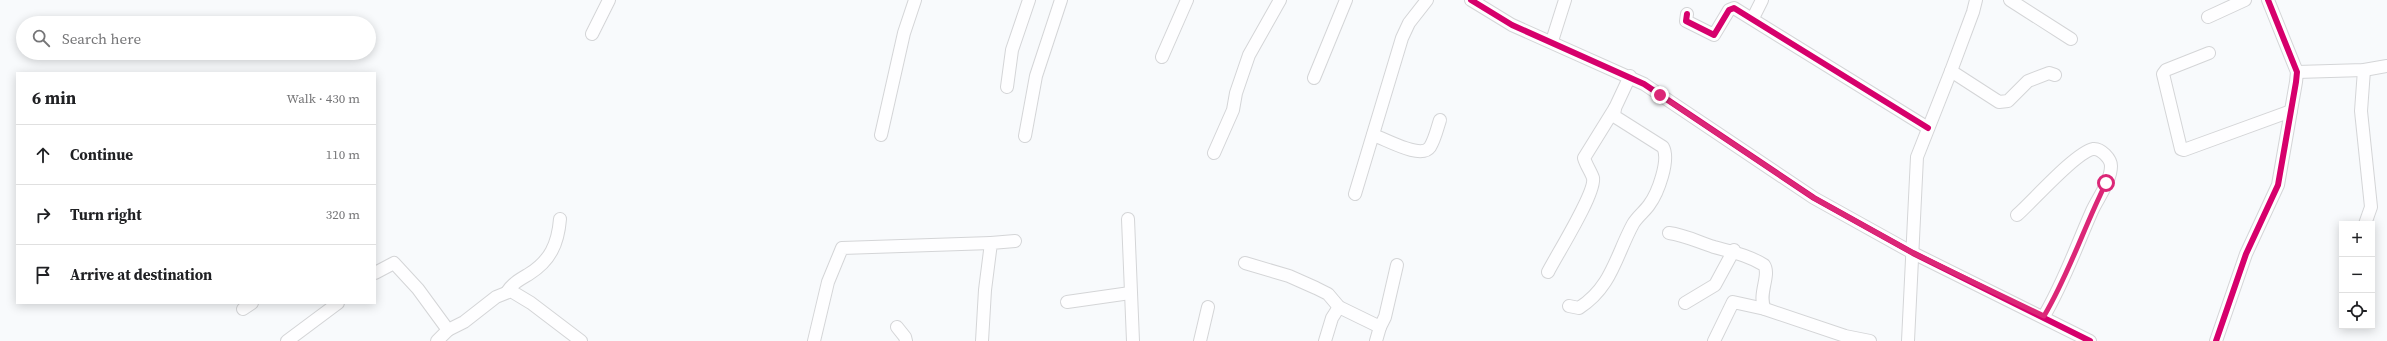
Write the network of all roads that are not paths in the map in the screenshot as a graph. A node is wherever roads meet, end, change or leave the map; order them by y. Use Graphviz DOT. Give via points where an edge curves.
graph roads {
  1 [pos="609,0"];
  2 [pos="915,0"];
  3 [pos="1029,0"];
  4 [pos="1060,0"];
  5 [pos="1187,0"];
  6 [pos="1280,0"];
  7 [pos="1346,0"];
  8 [pos="1428,0"];
  9 [pos="1471,0"];
  10 [pos="1565,0"];
  11 [pos="1762,0"];
  12 [pos="1976,0"];
  13 [pos="2010,0"];
  14 [pos="2245,0"];
  15 [pos="2268,0"];
  16 [pos="1687,14"];
  17 [pos="2208,17"];
  18 [pos="1753,18"];
  19 [pos="592,34"];
  20 [pos="2071,39"];
  21 [pos="1552,41"];
  22 [pos="2209,53"];
  23 [pos="1162,57"];
  24 [pos="2387,66"];
  25 [pos="2364,70"];
  26 [pos="1951,71"];
  27 [pos="2297,72"];
  28 [pos="2055,75"];
  29 [pos="1630,76"];
  30 [pos="1314,78"];
  31 [pos="1006,87"];
  32 [pos="1614,108"];
  33 [pos="2291,111"];
  34 [pos="1440,120"];
  35 [pos="1928,128"];
  36 [pos="881,135"];
  37 [pos="1373,135"];
  38 [pos="1025,136"];
  39 [pos="1214,153"];
  40 [pos="1355,194"];
  41 [pos="2017,215"];
  42 [pos="560,219"];
  43 [pos="1128,219"];
  44 [pos="2366,221"];
  45 [pos="1669,233"];
  46 [pos="1015,241"];
  47 [pos="991,243"];
  48 [pos="1734,250"];
  49 [pos="1913,253"];
  50 [pos="1245,263"];
  51 [pos="1397,265"];
  52 [pos="376,272"];
  53 [pos="1548,272"];
  54 [pos="507,292"];
  55 [pos="1130,293"];
  56 [pos="1067,302"];
  57 [pos="1686,303"];
  58 [pos="335,304"];
  59 [pos="1569,306"];
  60 [pos="1208,307"];
  61 [pos="1338,307"];
  62 [pos="322,308"];
  63 [pos="1765,309"];
  64 [pos="2044,316"];
  65 [pos="897,327"];
  66 [pos="1380,327"];
  67 [pos="448,330"];
  68 [pos="287,341"];
  69 [pos="437,341"];
  70 [pos="581,341"];
  71 [pos="814,341"];
  72 [pos="906,341"];
  73 [pos="982,341"];
  74 [pos="1133,341"];
  75 [pos="1200,341"];
  76 [pos="1325,341"];
  77 [pos="1376,341"];
  78 [pos="1714,341"];
  79 [pos="1870,341"];
  80 [pos="1908,341"];
  81 [pos="2090,341"];
  82 [pos="2216,341"];
  1 -- 19 [label="street"];
  2 -- 36 [label="street" via="904,33"];
  3 -- 31 [label="street" via="1012,50"];
  4 -- 38 [label="street" via="1036,76"];
  5 -- 23 [label="street"];
  6 -- 39 [label="street" via="1249,55 1233,110"];
  7 -- 30 [label="street"];
  8 -- 37 [label="street" via="1409,23 1402,38"];
  9 -- 21 [label="street" via="1512,25"];
  10 -- 21 [label="street"];
  11 -- 18 [label="street"];
  12 -- 26 [label="street"];
  13 -- 20 [label="street"];
  14 -- 17 [label="street"];
  15 -- 27 [label="street"];
  16 -- 18 [label="street" via="1686,21 1714,35 1731,8"];
  18 -- 35 [label="street" via="1768,30"];
  21 -- 29 [label="street"];
  22 -- 33 [label="street" via="2166,70 2163,74 2181,149"];
  24 -- 25 [label="street"];
  25 -- 27 [label="street"];
  25 -- 44 [label="street" via="2361,111 2371,207"];
  26 -- 28 [label="street" via="1999,102 2008,101 2036,76 2049,73"];
  26 -- 35 [label="street"];
  27 -- 33 [label="street"];
  29 -- 32 [label="street"];
  29 -- 49 [label="street" via="1814,198"];
  32 -- 53 [label="street" via="1584,158 1592,178 1592,186"];
  32 -- 59 [label="street" via="1614,116 1663,147 1667,154 1666,164 1650,204 1634,223 1602,289 1579,308"];
  33 -- 82 [label="street" via="2278,185 2246,254"];
  34 -- 37 [label="street" via="1432,143 1423,152 1414,152"];
  35 -- 49 [label="street" via="1918,153 1915,170"];
  37 -- 40 [label="street"];
  41 -- 64 [label="street" via="2079,157 2094,149 2108,157 2111,168 2106,183 2092,210 2061,288"];
  42 -- 54 [label="street" via="551,255 542,265 514,282"];
  43 -- 55 [label="street"];
  45 -- 48 [label="street" via="1683,234 1715,247"];
  46 -- 47 [label="street"];
  47 -- 71 [label="street" via="842,248 828,282"];
  47 -- 73 [label="street"];
  48 -- 57 [label="street" via="1715,286"];
  48 -- 63 [label="street" via="1756,260 1766,268 1762,296"];
  49 -- 64 [label="street"];
  49 -- 80 [label="street"];
  50 -- 61 [label="street" via="1289,276 1316,288 1328,294"];
  51 -- 66 [label="street" via="1386,317"];
  52 -- 67 [label="street" via="394,263 418,289"];
  54 -- 67 [label="street"];
  54 -- 70 [label="street" via="511,291 530,303"];
  55 -- 56 [label="street"];
  55 -- 74 [label="street"];
  58 -- 62 [label="street"];
  60 -- 75 [label="street"];
  61 -- 66 [label="street"];
  61 -- 76 [label="street"];
  62 -- 68 [label="street"];
  63 -- 78 [label="street" via="1733,302"];
  63 -- 79 [label="street" via="1844,336"];
  64 -- 81 [label="street"];
  65 -- 72 [label="street" via="906,337"];
  66 -- 77 [label="street"];
  67 -- 69 [label="street"];
}
